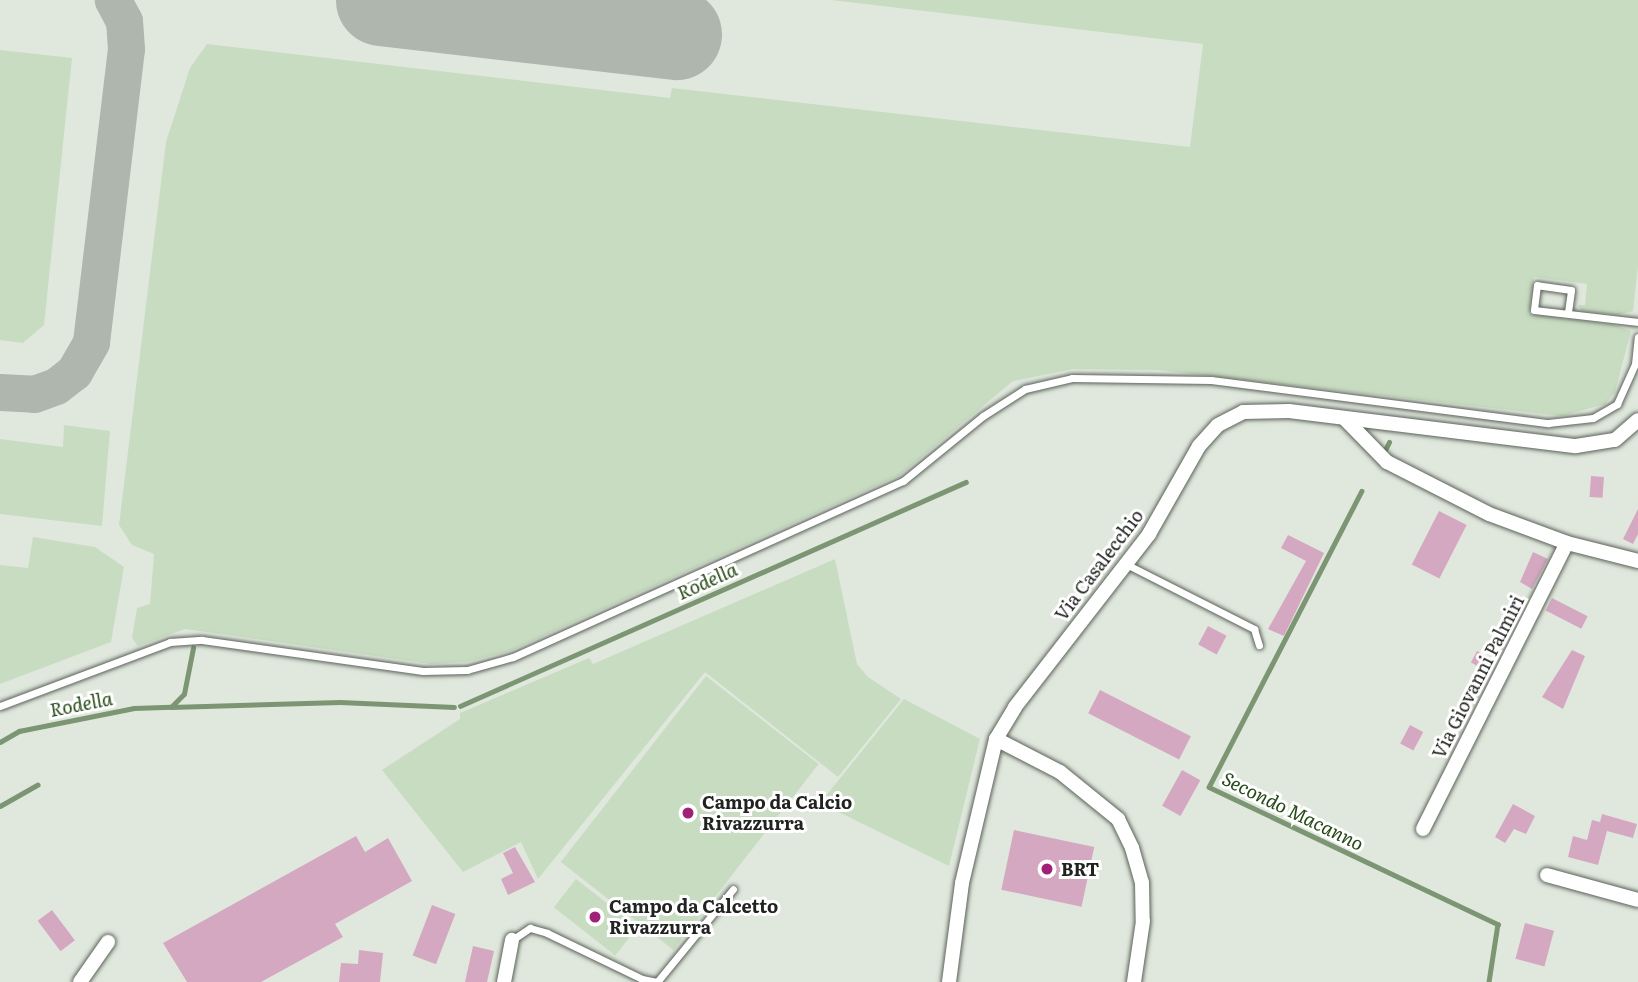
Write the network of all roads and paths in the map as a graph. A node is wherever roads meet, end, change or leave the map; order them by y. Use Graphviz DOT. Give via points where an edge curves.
graph roads {
  1 [pos="1568,312"];
  2 [pos="1638,322"];
  3 [pos="1638,337"];
  4 [pos="1344,418"];
  5 [pos="1638,420"];
  6 [pos="1567,543"];
  7 [pos="1638,561"];
  8 [pos="1126,563"];
  9 [pos="1259,645"];
  10 [pos="0,706"];
  11 [pos="996,739"];
  12 [pos="1423,829"];
  13 [pos="1547,875"];
  14 [pos="733,889"];
  15 [pos="1638,900"];
  16 [pos="512,940"];
  17 [pos="108,942"];
  18 [pos="80,982"];
  19 [pos="504,982"];
  20 [pos="949,982"];
  21 [pos="1134,982"];
  1 -- 1 [label="lane" via="1571,289 1537,285 1534,310"];
  1 -- 2 [label="lane"];
  3 -- 10 [label="lane" via="1635,364 1617,404 1593,418 1548,423 1211,380 1143,376 1060,381 1014,396 903,481 513,657 467,670 423,670 202,640 170,642"];
  4 -- 5 [label="street, Via Casalecchio" via="1576,446 1615,440"];
  4 -- 6 [label="street" via="1387,462 1489,514"];
  4 -- 8 [label="street, Via Casalecchio" via="1289,411 1243,412 1218,425 1199,446 1149,534"];
  6 -- 7 [label="street"];
  6 -- 12 [label="street, Via Giovanni Palmiri"];
  8 -- 9 [label="lane" via="1254,629"];
  8 -- 11 [label="street, Via Casalecchio" via="1015,706"];
  11 -- 20 [label="street, Via Casalecchio" via="962,883"];
  11 -- 21 [label="street" via="1060,772 1118,819 1142,882 1143,921"];
  13 -- 15 [label="street"];
  14 -- 16 [label="lane" via="657,982 530,928"];
  16 -- 19 [label="street"];
  17 -- 18 [label="street"];
}
